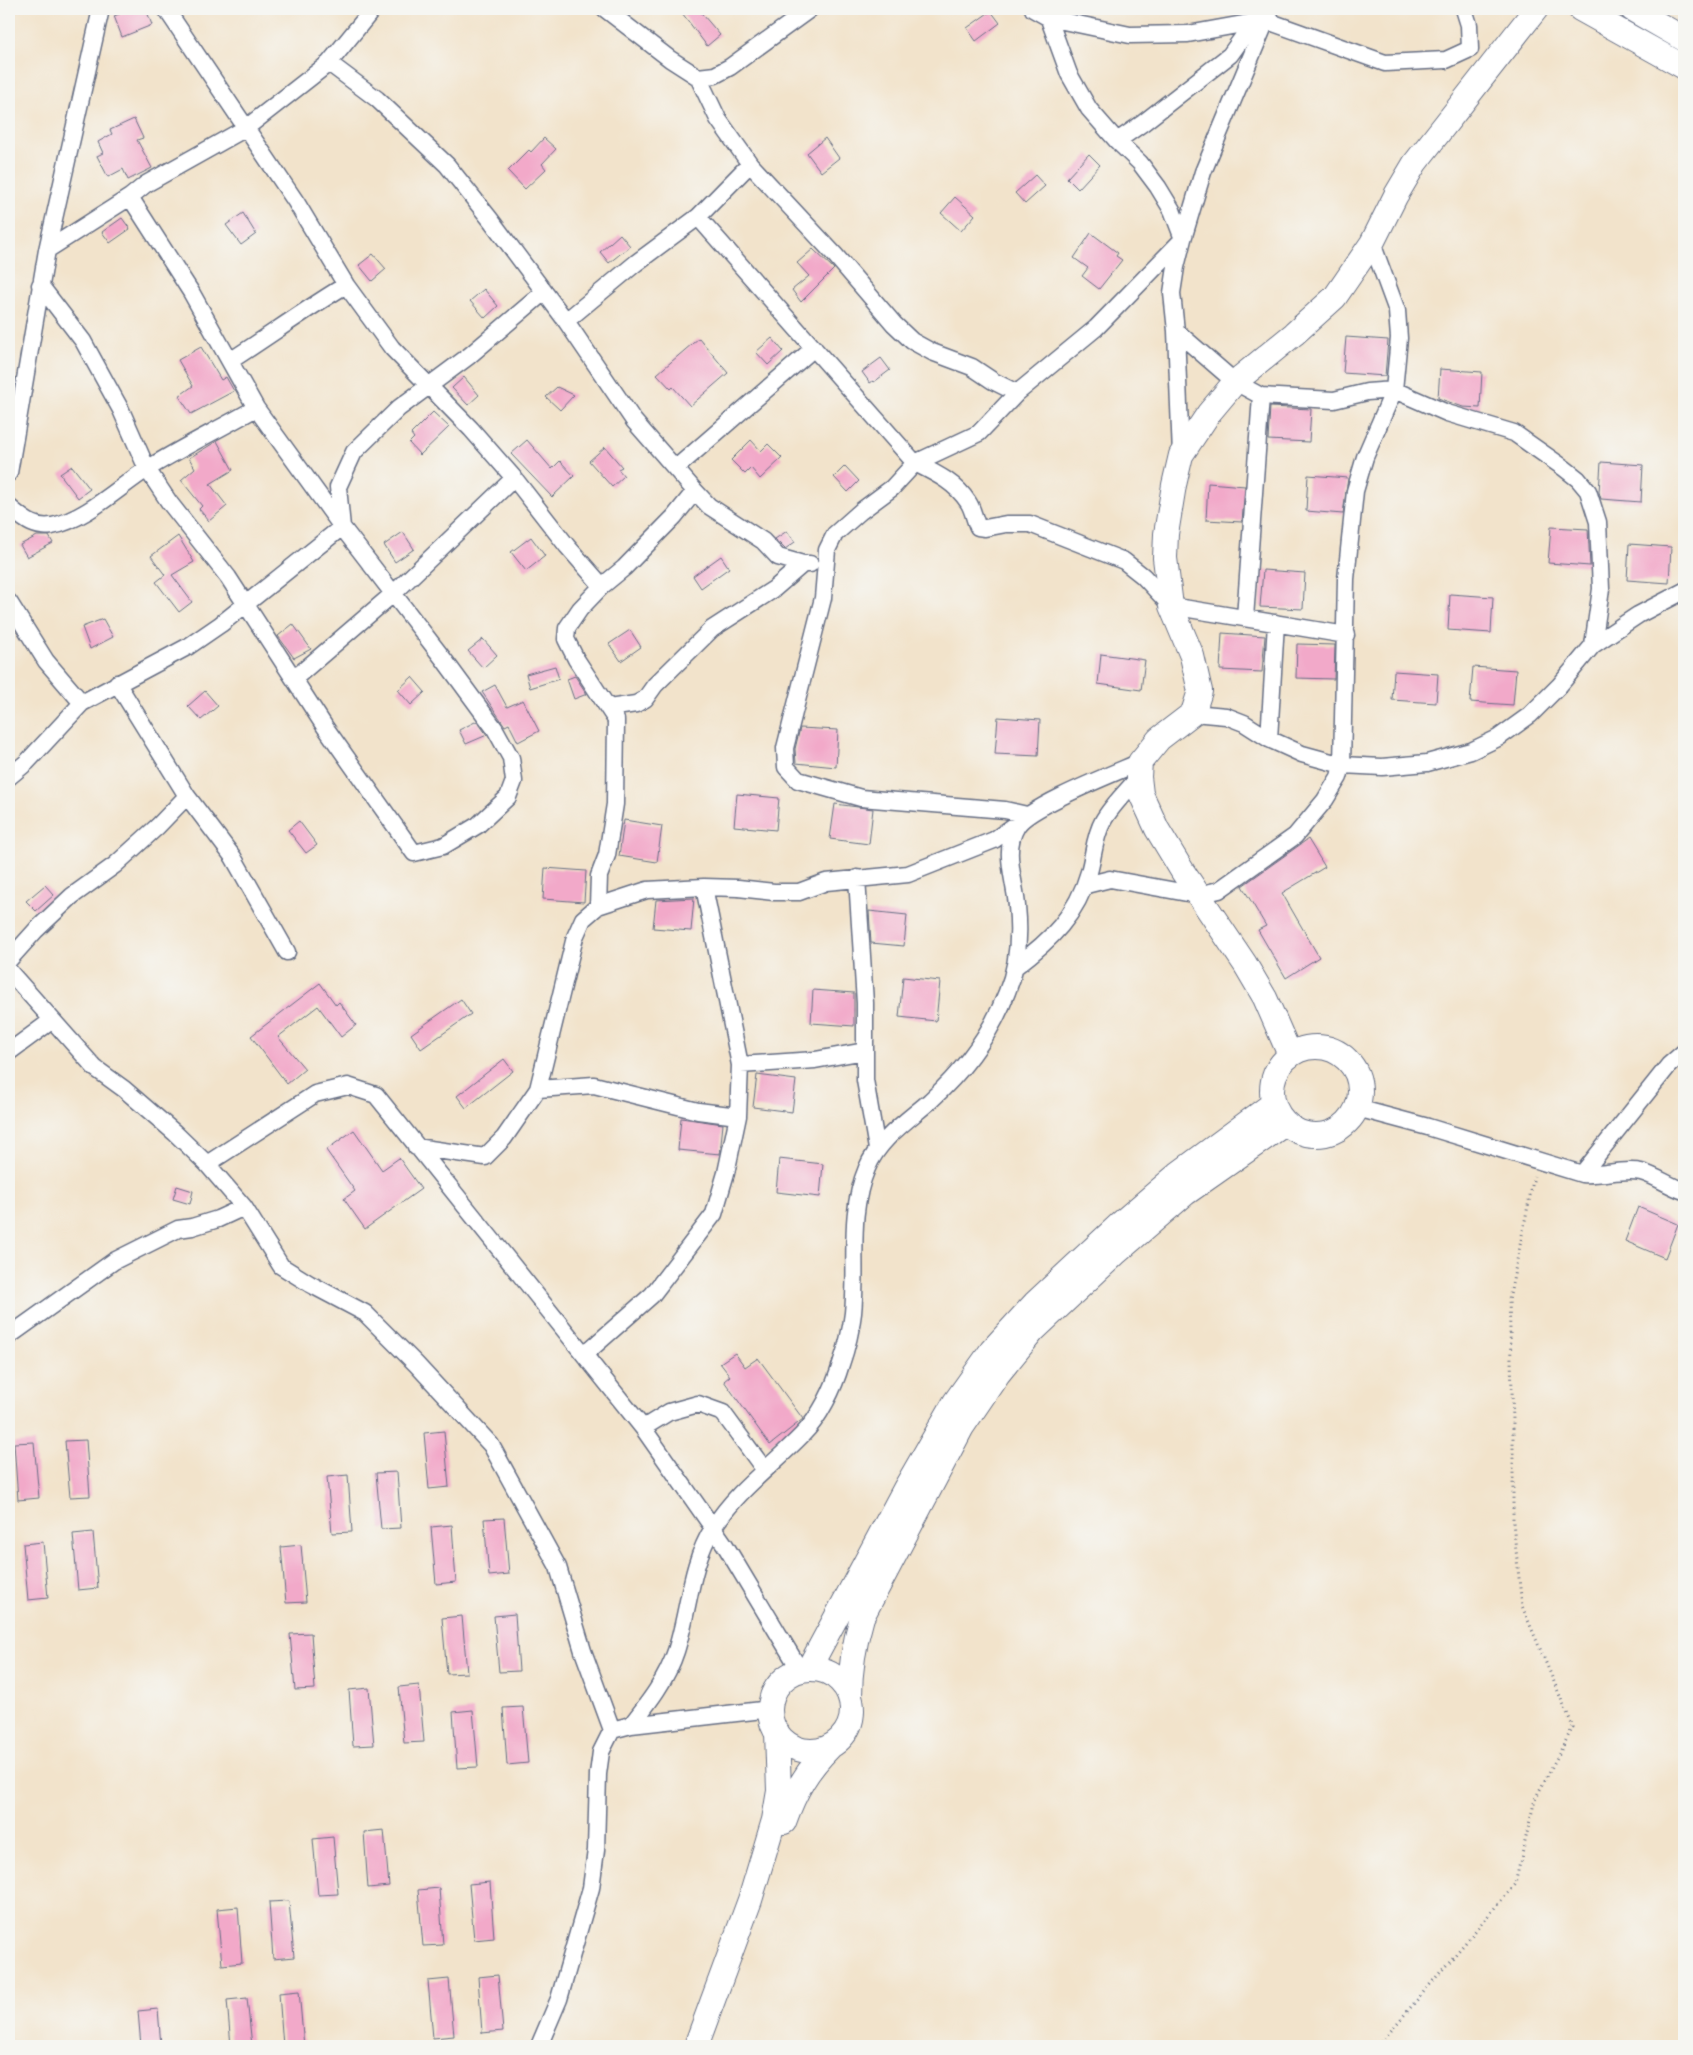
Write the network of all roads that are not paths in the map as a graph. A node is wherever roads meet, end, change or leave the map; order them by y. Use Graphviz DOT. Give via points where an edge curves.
graph roads {
  1 [pos="101,9"];
  2 [pos="166,9"];
  3 [pos="373,9"];
  4 [pos="605,9"];
  5 [pos="810,9"];
  6 [pos="1033,9"];
  7 [pos="1464,9"];
  8 [pos="1536,9"];
  9 [pos="1580,9"];
  10 [pos="1632,9"];
  11 [pos="1047,13"];
  12 [pos="1263,17"];
  13 [pos="1684,39"];
  14 [pos="329,63"];
  15 [pos="1684,67"];
  16 [pos="698,78"];
  17 [pos="246,128"];
  18 [pos="1116,141"];
  19 [pos="750,164"];
  20 [pos="130,197"];
  21 [pos="698,217"];
  22 [pos="1183,239"];
  23 [pos="1372,243"];
  24 [pos="47,250"];
  25 [pos="40,285"];
  26 [pos="346,285"];
  27 [pos="544,292"];
  28 [pos="566,321"];
  29 [pos="1176,331"];
  30 [pos="814,348"];
  31 [pos="230,361"];
  32 [pos="1235,382"];
  33 [pos="428,386"];
  34 [pos="1394,390"];
  35 [pos="1017,393"];
  36 [pos="1261,396"];
  37 [pos="256,408"];
  38 [pos="1182,455"];
  39 [pos="915,463"];
  40 [pos="676,468"];
  41 [pos="147,470"];
  42 [pos="9,473"];
  43 [pos="514,478"];
  44 [pos="695,491"];
  45 [pos="9,507"];
  46 [pos="342,527"];
  47 [pos="803,564"];
  48 [pos="825,564"];
  49 [pos="602,586"];
  50 [pos="1684,591"];
  51 [pos="394,593"];
  52 [pos="9,602"];
  53 [pos="245,604"];
  54 [pos="1171,606"];
  55 [pos="1245,618"];
  56 [pos="1276,623"];
  57 [pos="1346,635"];
  58 [pos="1593,645"];
  59 [pos="295,678"];
  60 [pos="117,683"];
  61 [pos="82,703"];
  62 [pos="609,708"];
  63 [pos="1192,713"];
  64 [pos="1269,739"];
  65 [pos="1342,765"];
  66 [pos="1140,770"];
  67 [pos="9,777"];
  68 [pos="187,796"];
  69 [pos="1022,819"];
  70 [pos="857,878"];
  71 [pos="1086,885"];
  72 [pos="704,887"];
  73 [pos="1198,895"];
  74 [pos="598,906"];
  75 [pos="287,952"];
  76 [pos="9,960"];
  77 [pos="1016,966"];
  78 [pos="9,971"];
  79 [pos="51,1021"];
  80 [pos="865,1051"];
  81 [pos="9,1052"];
  82 [pos="1684,1052"];
  83 [pos="1290,1055"];
  84 [pos="740,1066"];
  85 [pos="538,1089"];
  86 [pos="1274,1103"];
  87 [pos="1357,1108"];
  88 [pos="738,1116"];
  89 [pos="1286,1124"];
  90 [pos="416,1147"];
  91 [pos="877,1149"];
  92 [pos="207,1164"];
  93 [pos="1582,1174"];
  94 [pos="1684,1191"];
  95 [pos="244,1207"];
  96 [pos="9,1336"];
  97 [pos="584,1354"];
  98 [pos="643,1428"];
  99 [pos="764,1468"];
  100 [pos="714,1527"];
  101 [pos="804,1669"];
  102 [pos="850,1696"];
  103 [pos="771,1709"];
  104 [pos="631,1726"];
  105 [pos="612,1730"];
  106 [pos="777,1732"];
  107 [pos="830,1746"];
  108 [pos="539,2046"];
  109 [pos="696,2046"];
  110 [pos="710,2046"];
  1 -- 24 [label="street"];
  2 -- 17 [label="street"];
  3 -- 14 [label="street"];
  4 -- 16 [label="street"];
  5 -- 16 [label="street" via="730,67 715,75"];
  6 -- 11 [label="street"];
  7 -- 12 [label="street" via="1469,25 1470,49 1446,60 1385,62"];
  8 -- 23 [label="street" via="1415,163"];
  9 -- 15 [label="street"];
  10 -- 13 [label="street"];
  11 -- 12 [label="street" via="1130,35 1188,34"];
  11 -- 18 [label="street" via="1069,74 1089,109"];
  12 -- 18 [label="street" via="1230,55"];
  12 -- 22 [label="street" via="1203,172"];
  14 -- 17 [label="street"];
  14 -- 27 [label="street" via="377,99 447,166"];
  16 -- 19 [label="street" via="718,119"];
  17 -- 20 [label="street" via="146,184"];
  17 -- 26 [label="street"];
  18 -- 22 [label="street" via="1140,163 1158,187 1172,210"];
  19 -- 21 [label="street"];
  19 -- 35 [label="street" via="912,341 972,367"];
  20 -- 24 [label="street"];
  20 -- 31 [label="street" via="191,292"];
  21 -- 28 [label="street"];
  21 -- 30 [label="street"];
  22 -- 29 [label="street" via="1172,293"];
  22 -- 35 [label="street" via="1096,328"];
  23 -- 32 [label="street" via="1336,297"];
  23 -- 34 [label="street" via="1397,311 1399,338"];
  24 -- 25 [label="street"];
  25 -- 41 [label="street" via="84,341 121,410"];
  25 -- 42 [label="street"];
  26 -- 31 [label="street"];
  26 -- 33 [label="street" via="392,348"];
  27 -- 28 [label="street"];
  27 -- 33 [label="street" via="469,356"];
  28 -- 40 [label="street" via="634,421"];
  29 -- 32 [label="street"];
  29 -- 38 [label="street"];
  30 -- 39 [label="street"];
  30 -- 40 [label="street"];
  31 -- 37 [label="street"];
  32 -- 36 [label="street"];
  32 -- 38 [label="street" via="1208,413"];
  33 -- 43 [label="street"];
  33 -- 46 [label="street" via="398,408 354,452 338,487"];
  34 -- 36 [label="street" via="1334,400"];
  34 -- 57 [label="street" via="1365,457 1355,491 1346,579"];
  34 -- 58 [label="street" via="1447,413 1514,433 1578,479 1588,491 1598,522 1601,589"];
  35 -- 39 [label="street" via="979,432"];
  36 -- 55 [label="street"];
  37 -- 41 [label="street"];
  37 -- 46 [label="street"];
  38 -- 54 [label="street" via="1166,534 1165,558"];
  39 -- 48 [label="street" via="892,488 835,534 827,550"];
  39 -- 54 [label="street" via="946,479 960,492 968,502 978,527 1030,524 1124,561"];
  40 -- 44 [label="street"];
  41 -- 45 [label="street" via="66,522 50,526 31,525"];
  41 -- 53 [label="street"];
  43 -- 49 [label="street"];
  43 -- 51 [label="street"];
  44 -- 47 [label="street" via="709,506 763,541 778,557"];
  44 -- 49 [label="street" via="674,517"];
  46 -- 51 [label="street"];
  46 -- 53 [label="street"];
  47 -- 48 [label="street"];
  47 -- 62 [label="street" via="774,589 712,630 655,685 645,699 636,704"];
  48 -- 69 [label="street" via="823,598 785,748 786,767 798,780 861,798 1005,810"];
  49 -- 62 [label="street" via="567,628 566,639"];
  50 -- 58 [label="street" via="1638,615"];
  51 -- 59 [label="street"];
  51 -- 59 [label="street" via="485,715 512,758 514,780 508,797 478,825 443,846 414,853 325,727"];
  52 -- 61 [label="street" via="46,661"];
  53 -- 59 [label="street"];
  53 -- 60 [label="street" via="189,646"];
  54 -- 55 [label="street"];
  54 -- 63 [label="street" via="1198,678 1200,691"];
  55 -- 56 [label="street"];
  56 -- 57 [label="street"];
  56 -- 64 [label="street"];
  57 -- 65 [label="street"];
  58 -- 65 [label="street" via="1560,686 1530,715 1498,738 1471,751 1427,764"];
  60 -- 61 [label="street"];
  60 -- 68 [label="street"];
  61 -- 67 [label="street"];
  62 -- 74 [label="street" via="616,720 615,804 607,855 600,876"];
  63 -- 64 [label="street" via="1226,716 1244,722"];
  63 -- 66 [label="street" via="1159,739"];
  64 -- 65 [label="street" via="1302,754"];
  65 -- 73 [label="street" via="1339,777 1325,800 1295,836 1219,890"];
  66 -- 69 [label="street" via="1053,801"];
  66 -- 71 [label="street" via="1103,821 1095,838"];
  66 -- 73 [label="street" via="1141,794 1157,829"];
  68 -- 75 [label="street" via="233,857"];
  68 -- 76 [label="street" via="115,864 72,896"];
  69 -- 70 [label="street" via="994,840 908,874"];
  69 -- 77 [label="street" via="1010,849 1018,919"];
  70 -- 72 [label="street" via="826,882 799,892"];
  70 -- 80 [label="street"];
  71 -- 73 [label="street" via="1110,878"];
  71 -- 77 [label="street" via="1062,926"];
  72 -- 74 [label="street" via="646,890"];
  72 -- 84 [label="street"];
  73 -- 83 [label="street" via="1265,998"];
  74 -- 85 [label="street" via="583,920 575,938"];
  77 -- 91 [label="street" via="1002,1005 983,1042 957,1074"];
  78 -- 79 [label="street"];
  79 -- 81 [label="street"];
  79 -- 92 [label="street" via="94,1068 175,1132"];
  80 -- 84 [label="street" via="815,1060"];
  80 -- 91 [label="street" via="865,1080"];
  82 -- 93 [label="street" via="1669,1064"];
  83 -- 86 [label="street" via="1278,1068 1272,1083"];
  83 -- 87 [label="street" via="1304,1048 1320,1046 1336,1051 1349,1061 1358,1075 1361,1091"];
  84 -- 88 [label="street"];
  85 -- 88 [label="street" via="594,1085 698,1111"];
  85 -- 90 [label="street" via="504,1138 485,1157"];
  86 -- 89 [label="street"];
  86 -- 101 [label="street" via="1178,1174 1122,1222 1035,1303 992,1350 955,1402"];
  87 -- 89 [label="street" via="1350,1120 1326,1134 1297,1132"];
  87 -- 93 [label="street"];
  88 -- 97 [label="street" via="714,1214 652,1295"];
  89 -- 102 [label="street" via="1186,1193 1115,1254 1033,1331 998,1374 962,1427 862,1617 854,1644"];
  90 -- 92 [label="street" via="376,1095 348,1086 314,1094"];
  90 -- 97 [label="street"];
  91 -- 99 [label="street" via="866,1170 856,1210 854,1311 840,1368 826,1401 804,1434"];
  92 -- 95 [label="street"];
  93 -- 94 [label="street" via="1596,1176 1631,1170"];
  95 -- 96 [label="street" via="218,1219 178,1229 114,1261"];
  95 -- 105 [label="street" via="282,1266 365,1313 491,1445 558,1567 583,1651"];
  97 -- 98 [label="street"];
  98 -- 99 [label="street" via="669,1412 698,1404 723,1413"];
  98 -- 100 [label="street"];
  99 -- 100 [label="street" via="742,1490"];
  100 -- 101 [label="street"];
  100 -- 104 [label="street" via="702,1548 673,1659 663,1682"];
  101 -- 102 [label="street" via="826,1671 841,1681"];
  101 -- 103 [label="street" via="780,1683"];
  102 -- 107 [label="street" via="849,1725 842,1738"];
  103 -- 104 [label="street"];
  103 -- 106 [label="street"];
  104 -- 105 [label="street"];
  105 -- 108 [label="street" via="601,1752 598,1774 596,1850 591,1888 559,1998"];
  106 -- 107 [label="street" via="788,1743 801,1749 816,1751"];
  106 -- 109 [label="street" via="779,1791 774,1820 750,1900"];
  107 -- 110 [label="street" via="812,1765 783,1822 749,1938"];
}
